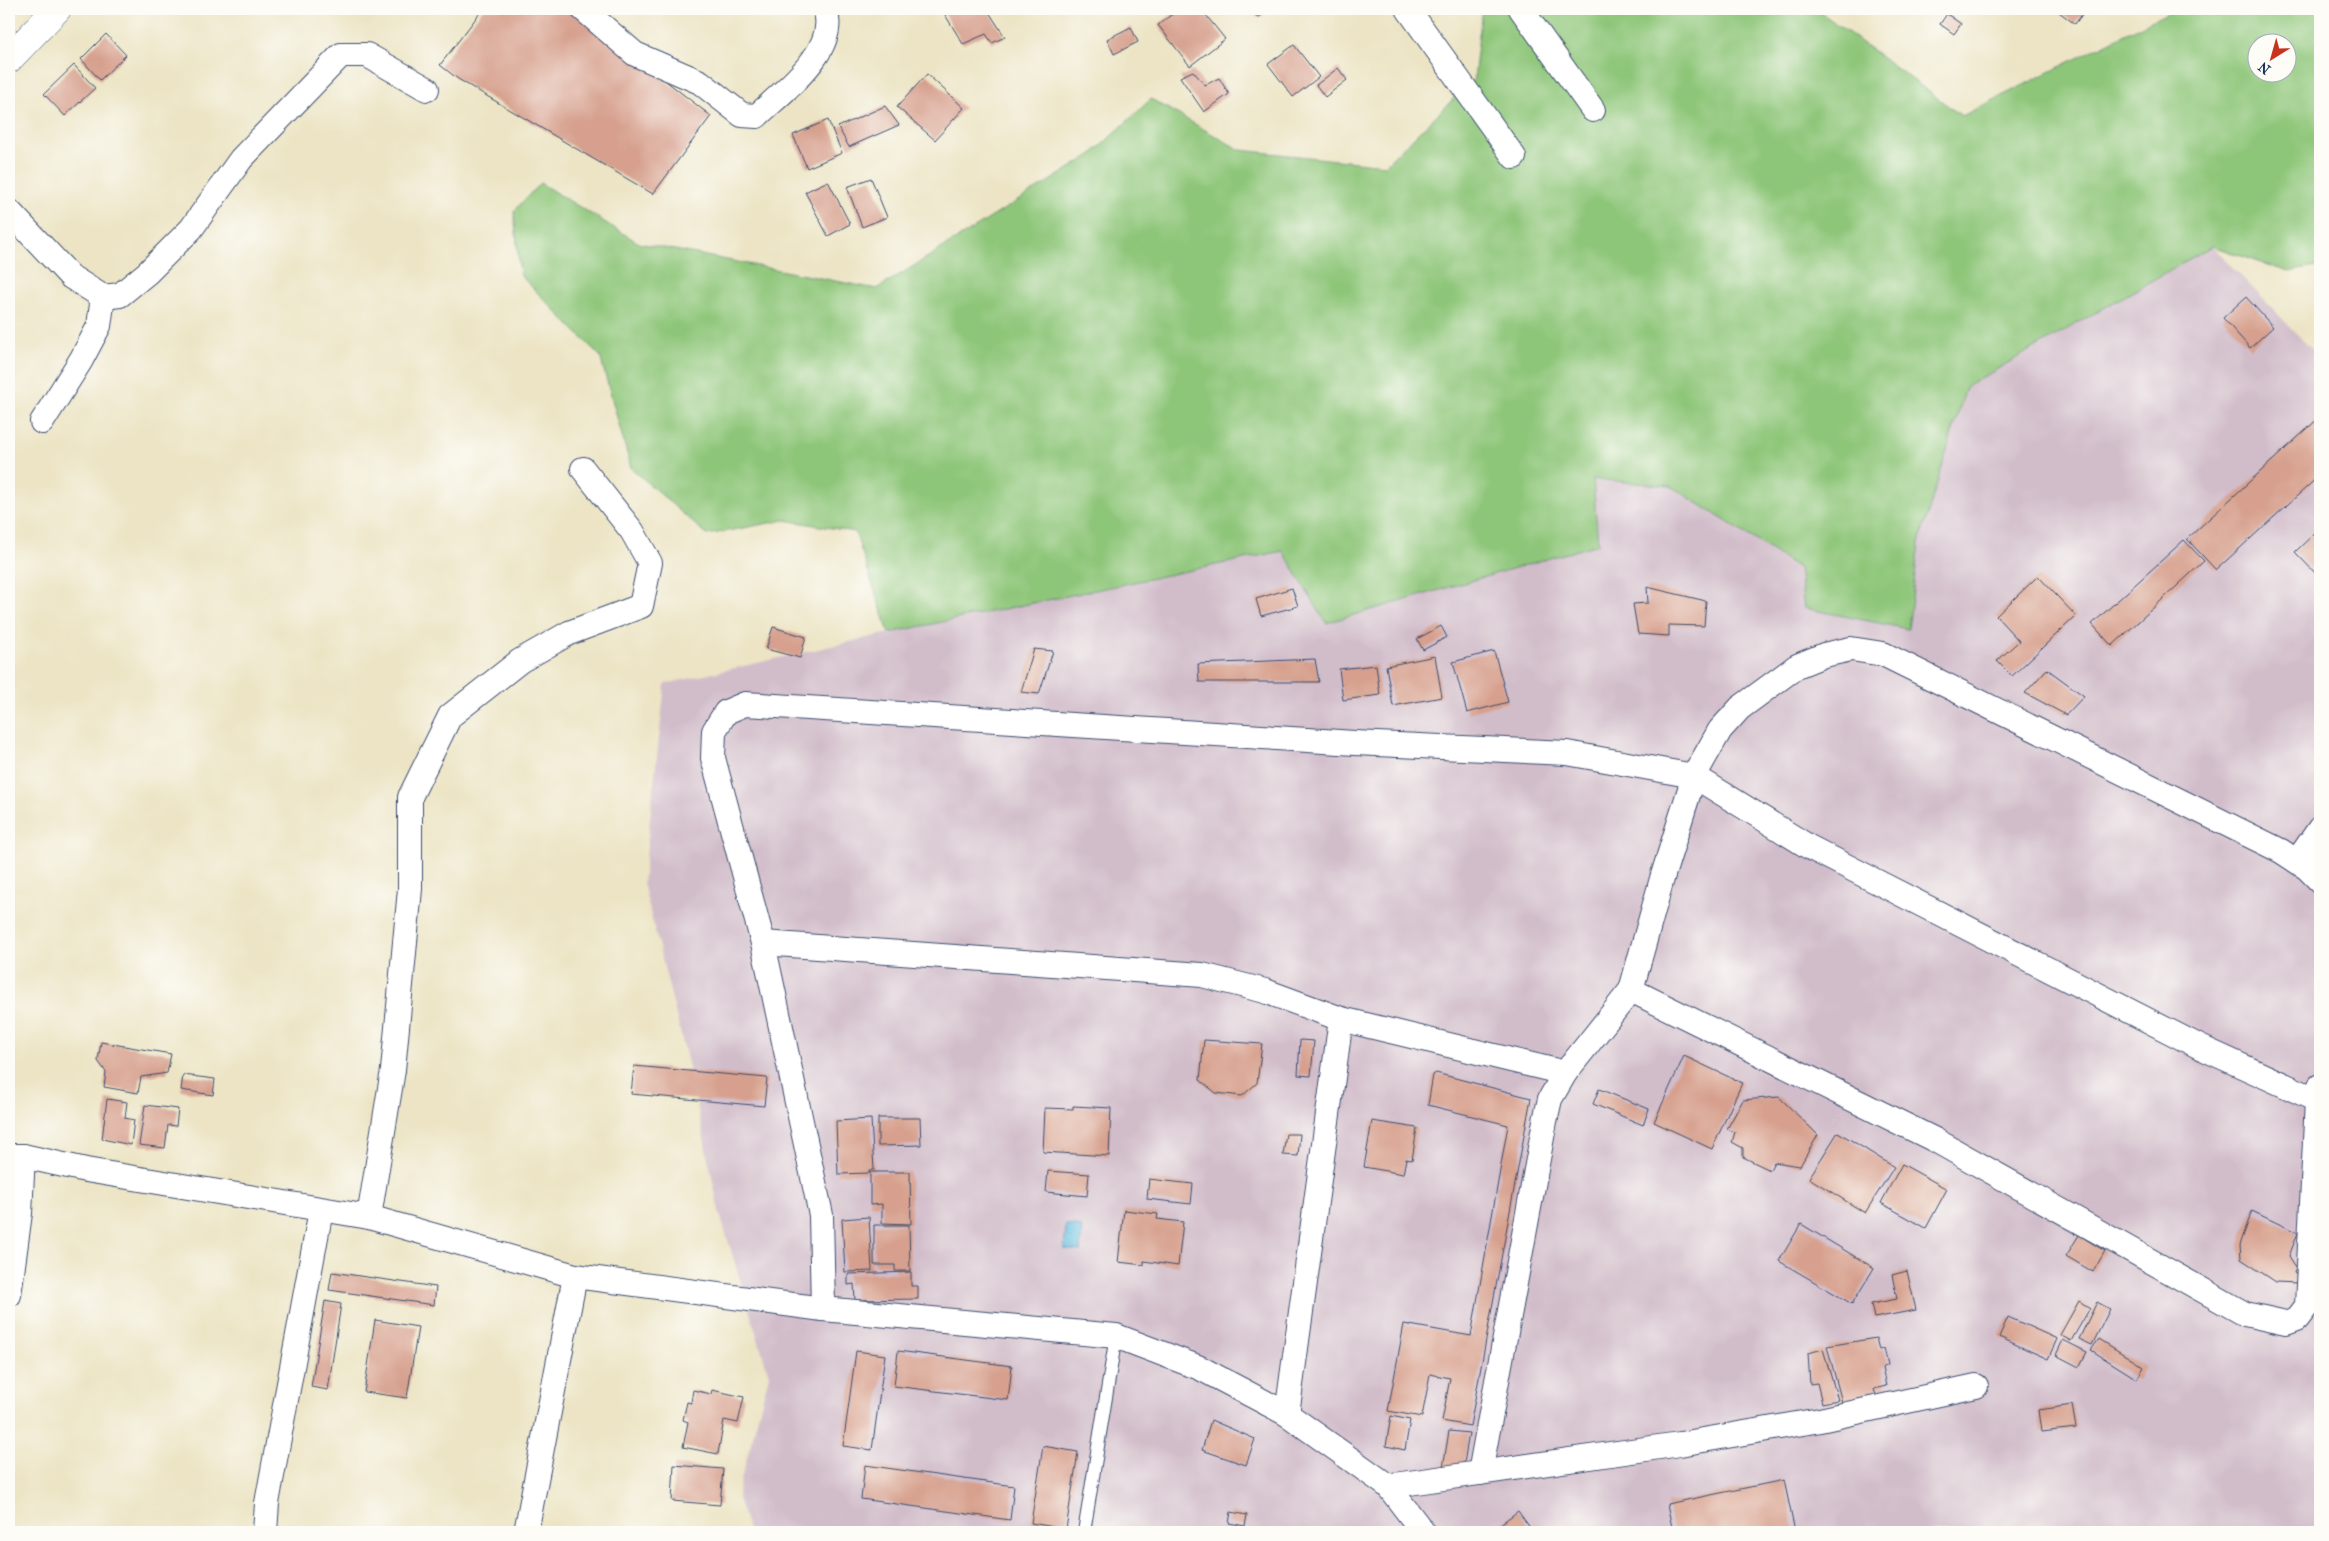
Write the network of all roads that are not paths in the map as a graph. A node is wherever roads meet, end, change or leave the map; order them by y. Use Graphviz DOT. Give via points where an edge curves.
graph roads {
  1 [pos="57,9"];
  2 [pos="583,9"];
  3 [pos="825,9"];
  4 [pos="1408,9"];
  5 [pos="1521,9"];
  6 [pos="9,59"];
  7 [pos="427,89"];
  8 [pos="1593,110"];
  9 [pos="1514,157"];
  10 [pos="9,211"];
  11 [pos="103,297"];
  12 [pos="42,422"];
  13 [pos="583,469"];
  14 [pos="1694,776"];
  15 [pos="2320,828"];
  16 [pos="2296,861"];
  17 [pos="2320,881"];
  18 [pos="763,943"];
  19 [pos="1631,990"];
  20 [pos="1342,1019"];
  21 [pos="1565,1073"];
  22 [pos="2318,1092"];
  23 [pos="16,1156"];
  24 [pos="321,1210"];
  25 [pos="369,1217"];
  26 [pos="576,1276"];
  27 [pos="9,1295"];
  28 [pos="823,1309"];
  29 [pos="1116,1336"];
  30 [pos="1976,1386"];
  31 [pos="1287,1414"];
  32 [pos="1480,1473"];
  33 [pos="1388,1486"];
  34 [pos="265,1532"];
  35 [pos="526,1532"];
  36 [pos="1084,1532"];
  37 [pos="1423,1532"];
  1 -- 6 [label="street"];
  2 -- 3 [label="street" via="636,54 700,82 749,117 757,116 810,66 825,40"];
  4 -- 9 [label="street"];
  5 -- 8 [label="street"];
  7 -- 11 [label="street" via="367,55 341,55 241,160 191,229 120,295"];
  10 -- 11 [label="street" via="71,277"];
  11 -- 12 [label="street" via="99,326"];
  13 -- 25 [label="street" via="632,531 650,563 641,606 569,632 520,661 450,716 410,797 410,888 393,1070"];
  14 -- 16 [label="street" via="1720,730 1740,708 1797,666 1851,649 1884,654"];
  14 -- 18 [label="street" via="1567,754 1354,744 745,704 726,712 714,731 712,758"];
  14 -- 19 [label="street"];
  14 -- 22 [label="street" via="1809,847 2200,1047"];
  15 -- 16 [label="street"];
  16 -- 17 [label="street"];
  18 -- 20 [label="street" via="1202,975 1265,991"];
  18 -- 28 [label="street" via="821,1215"];
  19 -- 21 [label="street"];
  19 -- 22 [label="street" via="1934,1140 2245,1314 2286,1323 2297,1319 2306,1306"];
  20 -- 21 [label="street"];
  20 -- 31 [label="street"];
  21 -- 32 [label="street" via="1550,1099 1545,1121"];
  23 -- 24 [label="street"];
  23 -- 27 [label="street" via="20,1213"];
  24 -- 25 [label="street"];
  24 -- 34 [label="street" via="267,1504"];
  25 -- 26 [label="street"];
  26 -- 28 [label="street"];
  26 -- 35 [label="street"];
  28 -- 29 [label="street"];
  29 -- 31 [label="street" via="1200,1368"];
  29 -- 36 [label="lane"];
  30 -- 32 [label="street" via="1811,1421 1680,1444"];
  31 -- 33 [label="street"];
  32 -- 33 [label="street"];
  33 -- 37 [label="street"];
}
